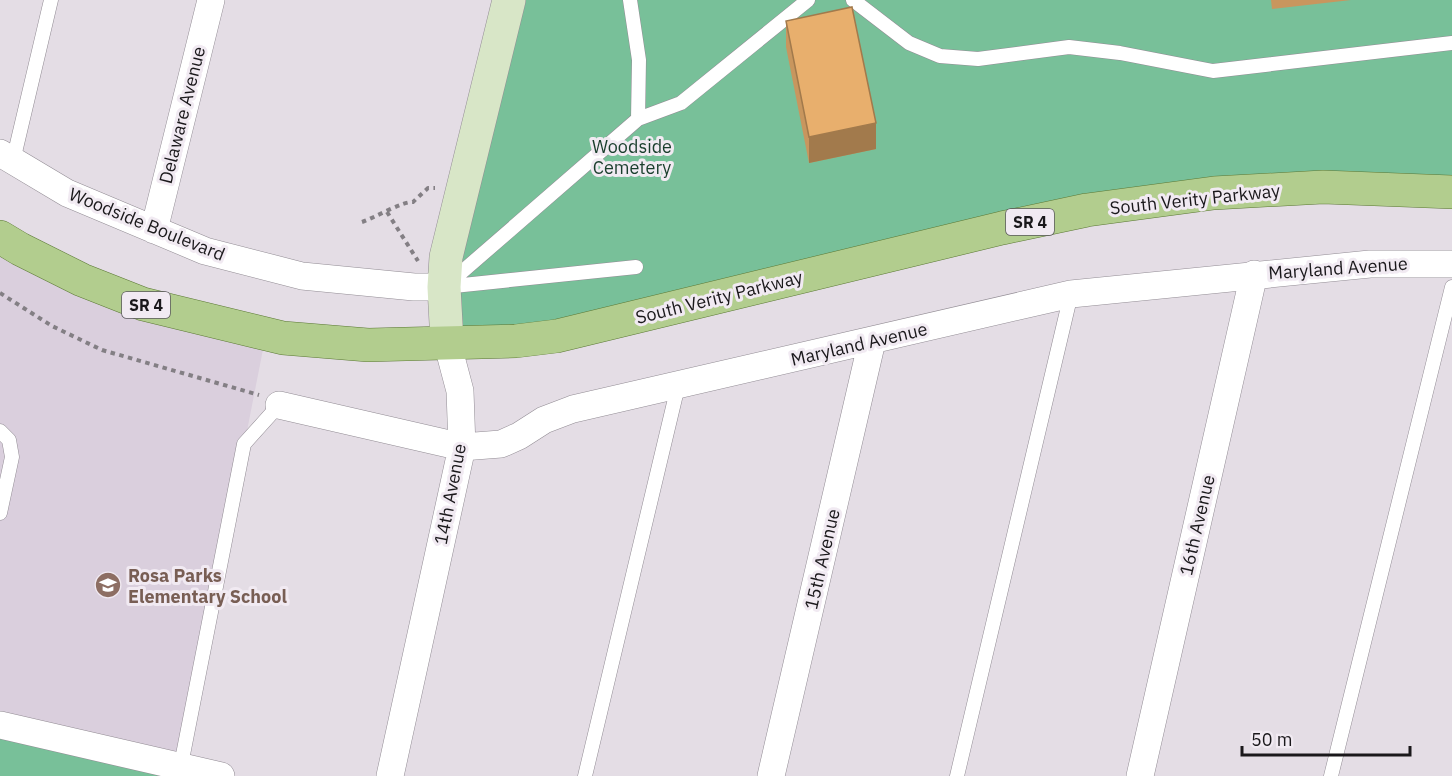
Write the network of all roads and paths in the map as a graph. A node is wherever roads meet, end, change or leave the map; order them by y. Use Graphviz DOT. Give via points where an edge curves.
graph roads {
  1 [pos="51,0"];
  2 [pos="211,0"];
  3 [pos="509,0"];
  4 [pos="630,0"];
  5 [pos="808,0"];
  6 [pos="853,0"];
  7 [pos="1452,43"];
  8 [pos="638,119"];
  9 [pos="7,157"];
  10 [pos="439,188"];
  11 [pos="1452,192"];
  12 [pos="387,212"];
  13 [pos="362,222"];
  14 [pos="154,230"];
  15 [pos="0,237"];
  16 [pos="419,262"];
  17 [pos="1452,264"];
  18 [pos="636,267"];
  19 [pos="1254,274"];
  20 [pos="444,287"];
  21 [pos="1452,287"];
  22 [pos="0,293"];
  23 [pos="1071,294"];
  24 [pos="872,341"];
  25 [pos="447,342"];
  26 [pos="678,386"];
  27 [pos="279,405"];
  28 [pos="0,431"];
  29 [pos="462,447"];
  30 [pos="0,513"];
  31 [pos="0,725"];
  32 [pos="180,771"];
  33 [pos="221,776"];
  34 [pos="390,776"];
  35 [pos="585,776"];
  36 [pos="771,776"];
  37 [pos="957,776"];
  38 [pos="1140,776"];
  39 [pos="1331,776"];
  1 -- 9 [label="lane"];
  2 -- 14 [label="street, Delaware Avenue"];
  3 -- 20 [label="main road, 14th Avenue" via="446,257"];
  4 -- 8 [label="lane" via="639,60"];
  5 -- 8 [label="lane" via="681,103"];
  6 -- 7 [label="lane" via="909,43 940,56 978,59 1070,47 1213,71"];
  8 -- 20 [label="lane"];
  9 -- 14 [label="street, Woodside Boulevard" via="67,193"];
  10 -- 12 [label="path" via="428,188 413,202 406,201"];
  11 -- 25 [label="main road, South Verity Parkway / SR 4" via="1323,187 1214,193 1087,210 557,336"];
  12 -- 13 [label="path"];
  12 -- 16 [label="path"];
  14 -- 20 [label="street, Woodside Boulevard" via="206,251 302,276"];
  15 -- 25 [label="main road, South Verity Parkway / SR 4" via="82,280 143,304 218,324 302,341 368,345"];
  17 -- 19 [label="street, Maryland Avenue" via="1370,264"];
  18 -- 20 [label="lane"];
  19 -- 23 [label="street, Maryland Avenue"];
  19 -- 38 [label="street, 16th Avenue"];
  20 -- 25 [label="main road, 14th Avenue"];
  21 -- 39 [label="lane"];
  22 -- 27 [label="path" via="52,326 102,350 255,392"];
  23 -- 24 [label="street, Maryland Avenue"];
  23 -- 37 [label="lane"];
  24 -- 26 [label="street, Maryland Avenue"];
  24 -- 36 [label="street, 15th Avenue"];
  25 -- 29 [label="street, 14th Avenue" via="460,391"];
  26 -- 29 [label="street, Maryland Avenue" via="573,409 501,444"];
  26 -- 35 [label="lane"];
  27 -- 29 [label="street, Maryland Avenue"];
  27 -- 32 [label="lane" via="244,444"];
  28 -- 30 [label="lane" via="9,440 12,457"];
  29 -- 34 [label="street, 14th Avenue"];
  31 -- 32 [label="street"];
  32 -- 33 [label="street"];
}
